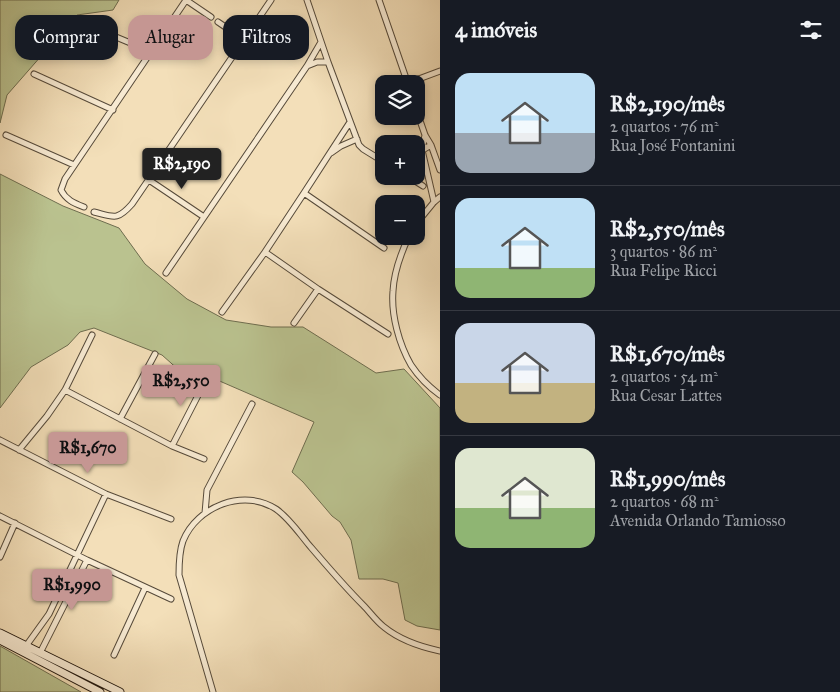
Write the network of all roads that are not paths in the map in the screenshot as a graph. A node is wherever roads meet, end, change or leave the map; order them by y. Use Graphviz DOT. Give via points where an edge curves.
graph roads {
  1 [pos="186,0"];
  2 [pos="270,0"];
  3 [pos="307,0"];
  4 [pos="378,0"];
  5 [pos="176,15"];
  6 [pos="208,15"];
  7 [pos="260,15"];
  8 [pos="218,22"];
  9 [pos="223,25"];
  10 [pos="321,42"];
  11 [pos="146,60"];
  12 [pos="229,60"];
  13 [pos="328,62"];
  14 [pos="307,66"];
  15 [pos="440,71"];
  16 [pos="34,74"];
  17 [pos="405,75"];
  18 [pos="425,77"];
  19 [pos="112,110"];
  20 [pos="350,122"];
  21 [pos="422,125"];
  22 [pos="425,135"];
  23 [pos="6,136"];
  24 [pos="357,140"];
  25 [pos="431,145"];
  26 [pos="425,148"];
  27 [pos="330,154"];
  28 [pos="375,156"];
  29 [pos="425,163"];
  30 [pos="74,165"];
  31 [pos="440,170"];
  32 [pos="149,180"];
  33 [pos="304,193"];
  34 [pos="440,197"];
  35 [pos="434,202"];
  36 [pos="84,207"];
  37 [pos="94,212"];
  38 [pos="425,213"];
  39 [pos="204,217"];
  40 [pos="405,245"];
  41 [pos="384,248"];
  42 [pos="265,252"];
  43 [pos="166,273"];
  44 [pos="318,288"];
  45 [pos="222,312"];
  46 [pos="294,323"];
  47 [pos="388,334"];
  48 [pos="92,335"];
  49 [pos="155,354"];
  50 [pos="208,376"];
  51 [pos="65,390"];
  52 [pos="440,395"];
  53 [pos="252,404"];
  54 [pos="120,419"];
  55 [pos="0,440"];
  56 [pos="172,446"];
  57 [pos="19,450"];
  58 [pos="204,459"];
  59 [pos="106,494"];
  60 [pos="205,513"];
  61 [pos="0,516"];
  62 [pos="171,519"];
  63 [pos="15,523"];
  64 [pos="76,555"];
  65 [pos="0,557"];
  66 [pos="87,560"];
  67 [pos="146,588"];
  68 [pos="171,599"];
  69 [pos="0,632"];
  70 [pos="0,640"];
  71 [pos="26,646"];
  72 [pos="440,651"];
  73 [pos="40,653"];
  74 [pos="114,655"];
  75 [pos="100,692"];
  76 [pos="120,692"];
  77 [pos="213,692"];
  1 -- 5 [label="street"];
  1 -- 6 [label="street"];
  2 -- 7 [label="street"];
  3 -- 10 [label="street"];
  4 -- 17 [label="street"];
  8 -- 9 [label="street"];
  10 -- 13 [label="street"];
  10 -- 14 [label="street"];
  11 -- 19 [label="street"];
  12 -- 32 [label="street"];
  13 -- 14 [label="street"];
  13 -- 20 [label="street"];
  14 -- 39 [label="street"];
  15 -- 18 [label="street"];
  16 -- 19 [label="street"];
  19 -- 30 [label="street"];
  20 -- 24 [label="street"];
  20 -- 27 [label="street"];
  21 -- 22 [label="street"];
  22 -- 25 [label="street"];
  23 -- 30 [label="street"];
  24 -- 27 [label="street"];
  24 -- 28 [label="street" via="358,145"];
  25 -- 26 [label="street"];
  25 -- 31 [label="street"];
  27 -- 33 [label="street"];
  29 -- 35 [label="street"];
  30 -- 36 [label="street" via="61,190 68,200"];
  32 -- 37 [label="street" via="122,215 116,217"];
  32 -- 39 [label="street"];
  33 -- 41 [label="street"];
  33 -- 42 [label="street"];
  34 -- 35 [label="street"];
  35 -- 38 [label="street"];
  39 -- 43 [label="street"];
  40 -- 52 [label="street" via="397,265 393,290 399,337 411,365"];
  42 -- 44 [label="street"];
  42 -- 45 [label="street"];
  44 -- 46 [label="street"];
  44 -- 47 [label="street"];
  48 -- 51 [label="street"];
  49 -- 54 [label="street"];
  50 -- 56 [label="street"];
  51 -- 54 [label="street"];
  51 -- 57 [label="street"];
  53 -- 60 [label="street" via="207,490"];
  54 -- 56 [label="street"];
  55 -- 57 [label="street"];
  56 -- 58 [label="street"];
  57 -- 59 [label="street"];
  59 -- 62 [label="street"];
  59 -- 64 [label="street"];
  60 -- 72 [label="street" via="220,504 242,500 264,503 276,509 384,627 422,647"];
  60 -- 77 [label="street" via="183,541 179,575"];
  61 -- 63 [label="street"];
  63 -- 64 [label="street"];
  63 -- 65 [label="street"];
  64 -- 66 [label="street"];
  64 -- 71 [label="street" via="49,614"];
  66 -- 67 [label="street"];
  66 -- 73 [label="street"];
  67 -- 68 [label="street"];
  67 -- 74 [label="street"];
  69 -- 71 [label="main road"];
  70 -- 75 [label="main road"];
  71 -- 73 [label="main road"];
  73 -- 76 [label="main road"];
}
